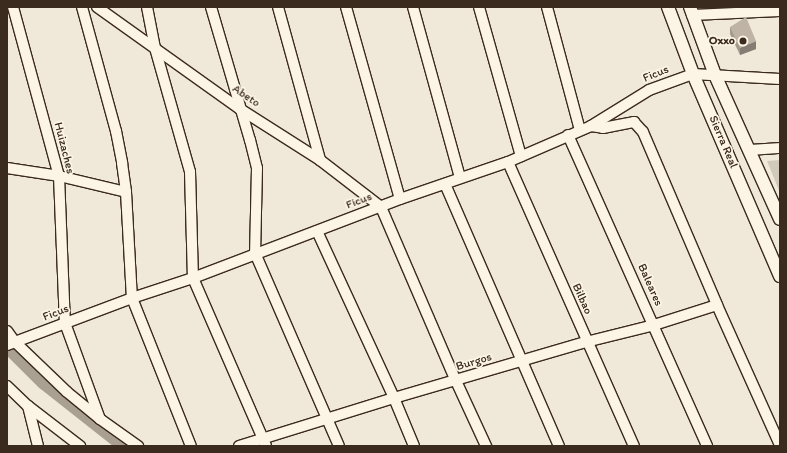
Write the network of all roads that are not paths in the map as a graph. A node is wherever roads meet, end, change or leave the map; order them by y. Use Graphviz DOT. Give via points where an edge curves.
graph roads {
  1 [pos="13,7"];
  2 [pos="82,7"];
  3 [pos="96,7"];
  4 [pos="211,7"];
  5 [pos="278,7"];
  6 [pos="346,7"];
  7 [pos="412,7"];
  8 [pos="479,7"];
  9 [pos="547,7"];
  10 [pos="668,7"];
  11 [pos="150,8"];
  12 [pos="691,11"];
  13 [pos="780,11"];
  14 [pos="155,48"];
  15 [pos="693,74"];
  16 [pos="715,75"];
  17 [pos="780,79"];
  18 [pos="240,109"];
  19 [pos="591,126"];
  20 [pos="580,130"];
  21 [pos="568,135"];
  22 [pos="780,148"];
  23 [pos="751,150"];
  24 [pos="520,156"];
  25 [pos="320,160"];
  26 [pos="508,162"];
  27 [pos="7,168"];
  28 [pos="59,176"];
  29 [pos="460,178"];
  30 [pos="446,184"];
  31 [pos="126,192"];
  32 [pos="400,199"];
  33 [pos="381,207"];
  34 [pos="780,219"];
  35 [pos="317,231"];
  36 [pos="255,253"];
  37 [pos="780,276"];
  38 [pos="193,278"];
  39 [pos="132,298"];
  40 [pos="717,305"];
  41 [pos="65,323"];
  42 [pos="654,325"];
  43 [pos="7,331"];
  44 [pos="586,342"];
  45 [pos="10,344"];
  46 [pos="522,361"];
  47 [pos="456,381"];
  48 [pos="7,386"];
  49 [pos="394,398"];
  50 [pos="28,406"];
  51 [pos="100,419"];
  52 [pos="328,420"];
  53 [pos="264,442"];
  54 [pos="38,446"];
  55 [pos="80,446"];
  56 [pos="138,446"];
  57 [pos="191,446"];
  58 [pos="239,446"];
  59 [pos="339,446"];
  60 [pos="414,446"];
  61 [pos="486,446"];
  62 [pos="559,446"];
  63 [pos="634,446"];
  64 [pos="707,446"];
  65 [pos="780,446"];
  1 -- 28 [label="street, Huizaches"];
  2 -- 31 [label="street" via="116,131"];
  3 -- 14 [label="street, Abeto"];
  4 -- 18 [label="street"];
  5 -- 25 [label="street"];
  6 -- 32 [label="street"];
  7 -- 29 [label="street"];
  8 -- 24 [label="street"];
  9 -- 20 [label="street"];
  10 -- 15 [label="street, Sierra Real"];
  11 -- 14 [label="street"];
  12 -- 13 [label="street"];
  12 -- 16 [label="street, Sierra Real"];
  14 -- 18 [label="street, Abeto"];
  14 -- 38 [label="street" via="190,172"];
  15 -- 16 [label="street, Ficus"];
  15 -- 19 [label="street, Ficus" via="649,90"];
  15 -- 37 [label="street, Sierra Real"];
  16 -- 17 [label="street, Ficus"];
  16 -- 23 [label="street, Sierra Real"];
  18 -- 25 [label="street, Abeto"];
  18 -- 36 [label="street" via="257,168"];
  19 -- 20 [label="street, Ficus"];
  19 -- 40 [label="street" via="602,128 630,122 638,124"];
  20 -- 21 [label="street, Ficus"];
  21 -- 24 [label="street, Ficus"];
  21 -- 42 [label="street, Baleares"];
  22 -- 23 [label="street"];
  23 -- 34 [label="street, Sierra Real"];
  24 -- 26 [label="street, Ficus"];
  25 -- 33 [label="street, Abeto"];
  26 -- 29 [label="street, Ficus"];
  26 -- 44 [label="street, Bilbao"];
  27 -- 28 [label="street"];
  28 -- 31 [label="street"];
  28 -- 41 [label="street, Huizaches"];
  29 -- 30 [label="street, Ficus"];
  30 -- 32 [label="street, Ficus"];
  30 -- 46 [label="street"];
  31 -- 39 [label="street"];
  32 -- 33 [label="street, Ficus"];
  33 -- 35 [label="street, Ficus"];
  33 -- 47 [label="street"];
  35 -- 36 [label="street, Ficus"];
  35 -- 49 [label="street"];
  36 -- 38 [label="street, Ficus"];
  36 -- 52 [label="street"];
  38 -- 39 [label="street, Ficus"];
  38 -- 53 [label="street"];
  39 -- 41 [label="street, Ficus"];
  39 -- 57 [label="street"];
  40 -- 42 [label="street, Burgos"];
  40 -- 65 [label="street"];
  41 -- 45 [label="street, Ficus"];
  41 -- 51 [label="street, Huizaches"];
  42 -- 44 [label="street, Burgos"];
  42 -- 64 [label="street, Baleares"];
  43 -- 45 [label="street"];
  44 -- 46 [label="street, Burgos"];
  44 -- 63 [label="street, Bilbao"];
  45 -- 51 [label="street"];
  46 -- 47 [label="street, Burgos"];
  46 -- 62 [label="street"];
  47 -- 49 [label="street, Burgos"];
  47 -- 61 [label="street"];
  48 -- 50 [label="street"];
  49 -- 52 [label="street, Burgos"];
  49 -- 60 [label="street"];
  50 -- 54 [label="street"];
  50 -- 55 [label="street"];
  51 -- 56 [label="street"];
  52 -- 53 [label="street, Burgos"];
  52 -- 59 [label="street"];
  53 -- 58 [label="street, Burgos"];
}
